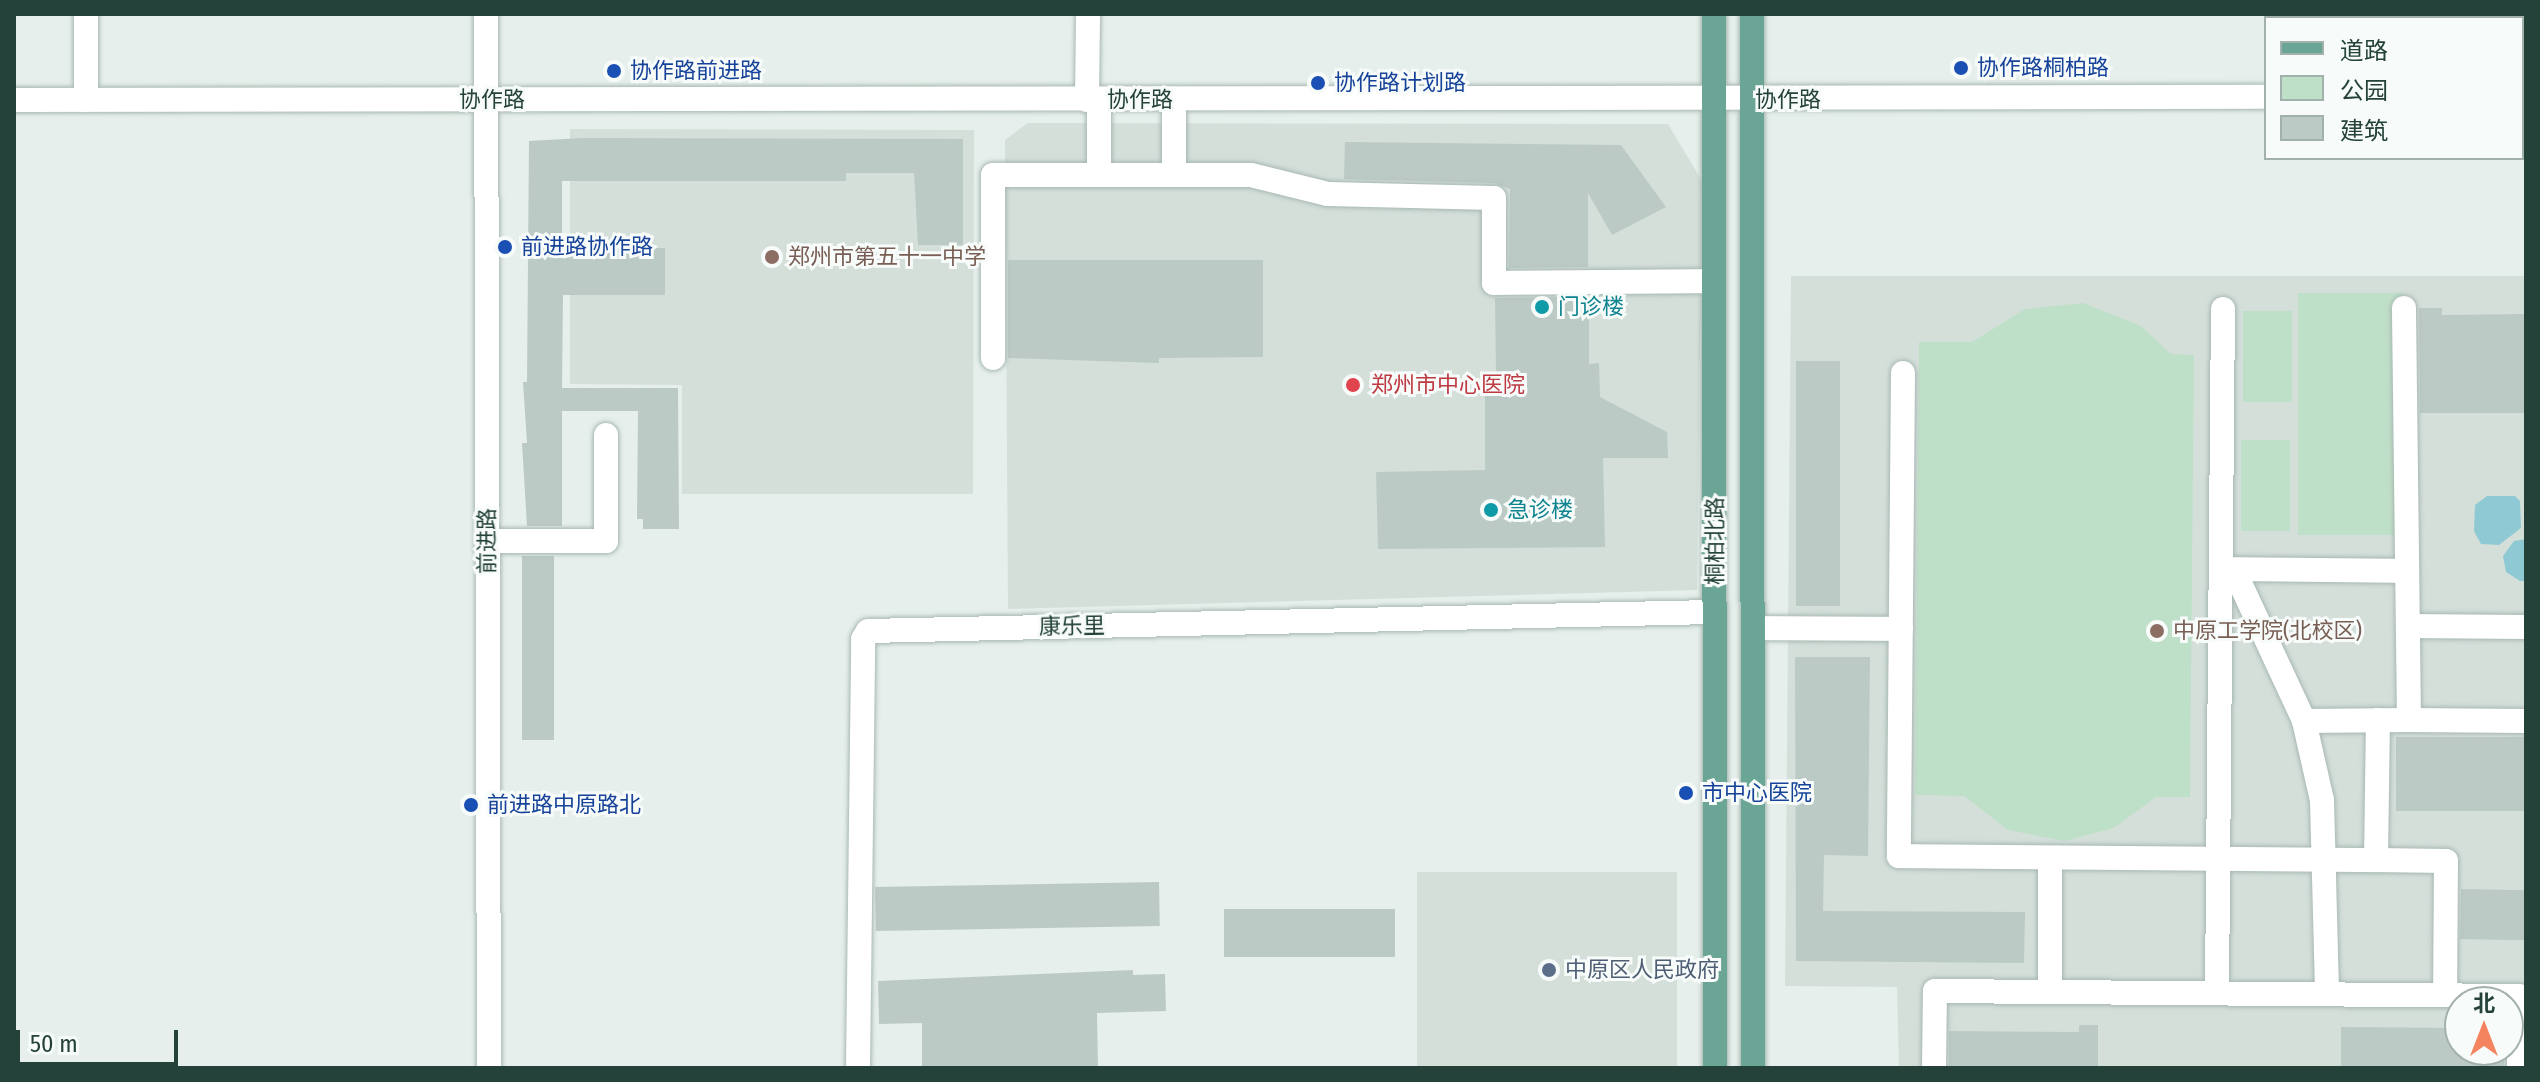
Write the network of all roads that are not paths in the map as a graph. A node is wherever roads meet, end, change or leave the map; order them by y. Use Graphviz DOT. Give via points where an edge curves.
graph roads {
  1 [pos="86,14"];
  2 [pos="486,14"];
  3 [pos="1088,14"];
  4 [pos="1714,14"];
  5 [pos="1752,14"];
  6 [pos="2264,97"];
  7 [pos="14,100"];
  8 [pos="86,100"];
  9 [pos="486,100"];
  10 [pos="1093,100"];
  11 [pos="1174,100"];
  12 [pos="1714,100"];
  13 [pos="1752,100"];
  14 [pos="1099,175"];
  15 [pos="1174,175"];
  16 [pos="1714,281"];
  17 [pos="2404,308"];
  18 [pos="2223,309"];
  19 [pos="993,358"];
  20 [pos="1903,373"];
  21 [pos="606,435"];
  22 [pos="487,541"];
  23 [pos="2227,569"];
  24 [pos="2407,571"];
  25 [pos="1715,612"];
  26 [pos="2408,626"];
  27 [pos="2526,627"];
  28 [pos="1753,628"];
  29 [pos="1901,629"];
  30 [pos="2378,720"];
  31 [pos="2409,720"];
  32 [pos="2304,721"];
  33 [pos="2526,721"];
  34 [pos="2050,858"];
  35 [pos="2218,859"];
  36 [pos="2327,860"];
  37 [pos="2376,860"];
  38 [pos="2445,986"];
  39 [pos="2050,992"];
  40 [pos="2217,993"];
  41 [pos="2327,994"];
  42 [pos="2444,995"];
  43 [pos="489,1068"];
  44 [pos="858,1068"];
  45 [pos="1715,1068"];
  46 [pos="1753,1068"];
  47 [pos="1934,1068"];
  1 -- 8 [label="street"];
  2 -- 9 [label="street, 前进路"];
  3 -- 10 [label="street"];
  4 -- 12 [label="main road, 桐柏北路"];
  5 -- 13 [label="main road, 桐柏北路"];
  6 -- 13 [label="street, 协作路"];
  7 -- 8 [label="street, 协作路"];
  8 -- 9 [label="street, 协作路"];
  9 -- 10 [label="street, 协作路"];
  9 -- 22 [label="street, 前进路"];
  10 -- 11 [label="street, 协作路"];
  10 -- 14 [label="street"];
  11 -- 12 [label="street, 协作路"];
  11 -- 15 [label="street"];
  12 -- 13 [label="street, 协作路"];
  12 -- 16 [label="main road, 桐柏北路"];
  13 -- 28 [label="main road, 桐柏北路"];
  14 -- 15 [label="street"];
  14 -- 19 [label="street" via="993,175"];
  15 -- 16 [label="street" via="1251,175 1328,194 1494,198 1494,283"];
  16 -- 25 [label="main road, 桐柏北路"];
  17 -- 24 [label="street"];
  18 -- 23 [label="street"];
  20 -- 29 [label="street"];
  21 -- 22 [label="street" via="606,541"];
  22 -- 43 [label="street, 前进路"];
  23 -- 24 [label="street"];
  23 -- 32 [label="street"];
  23 -- 35 [label="street"];
  24 -- 26 [label="street"];
  25 -- 44 [label="street, 康乐里" via="868,631 863,639"];
  25 -- 45 [label="main road, 桐柏北路"];
  26 -- 27 [label="street"];
  26 -- 31 [label="street"];
  28 -- 29 [label="street"];
  28 -- 46 [label="main road, 桐柏北路"];
  29 -- 34 [label="street" via="1899,856"];
  30 -- 31 [label="street"];
  30 -- 32 [label="street"];
  30 -- 37 [label="street"];
  31 -- 33 [label="street"];
  32 -- 36 [label="street" via="2322,800"];
  34 -- 35 [label="street"];
  34 -- 39 [label="street"];
  35 -- 36 [label="street"];
  35 -- 40 [label="street"];
  36 -- 37 [label="street"];
  36 -- 41 [label="street"];
  37 -- 38 [label="street" via="2446,861"];
  39 -- 40 [label="street"];
  39 -- 47 [label="street" via="1935,991"];
  40 -- 41 [label="street"];
  41 -- 42 [label="street"];
}
